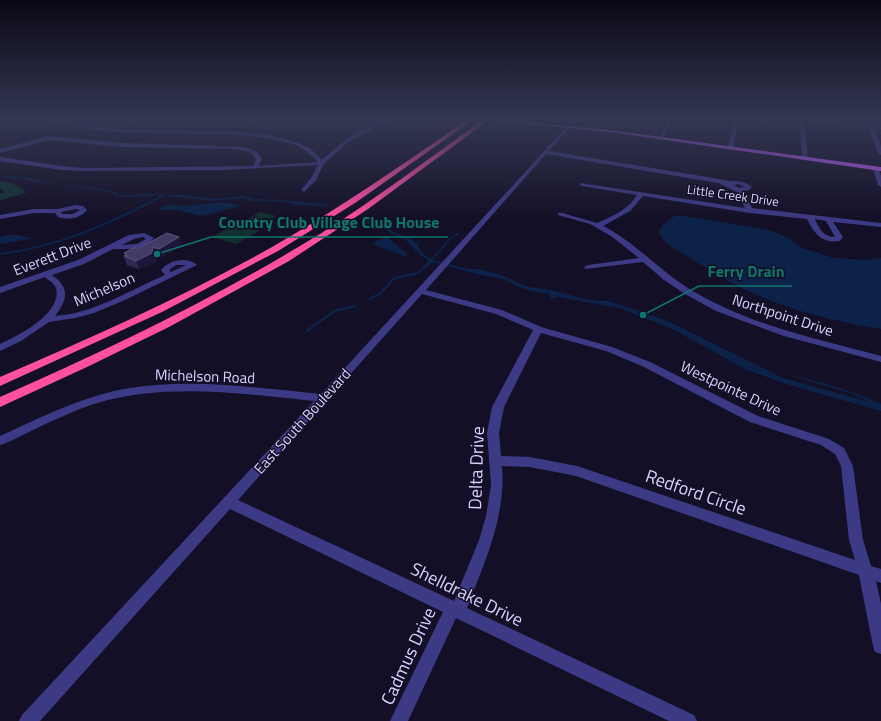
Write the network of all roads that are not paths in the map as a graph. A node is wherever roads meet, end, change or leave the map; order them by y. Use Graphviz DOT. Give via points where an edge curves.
graph roads {
  1 [pos="255,154"];
  2 [pos="313,154"];
  3 [pos="333,154"];
  4 [pos="421,154"];
  5 [pos="440,154"];
  6 [pos="543,154"];
  7 [pos="555,154"];
  8 [pos="769,154"];
  9 [pos="805,154"];
  10 [pos="0,159"];
  11 [pos="805,159"];
  12 [pos="322,163"];
  13 [pos="255,167"];
  14 [pos="878,169"];
  15 [pos="582,184"];
  16 [pos="727,184"];
  17 [pos="881,185"];
  18 [pos="304,190"];
  19 [pos="738,190"];
  20 [pos="641,193"];
  21 [pos="750,210"];
  22 [pos="57,211"];
  23 [pos="560,214"];
  24 [pos="0,217"];
  25 [pos="810,217"];
  26 [pos="828,219"];
  27 [pos="598,225"];
  28 [pos="881,225"];
  29 [pos="113,247"];
  30 [pos="644,260"];
  31 [pos="588,267"];
  32 [pos="47,275"];
  33 [pos="170,275"];
  34 [pos="0,290"];
  35 [pos="420,291"];
  36 [pos="46,320"];
  37 [pos="538,329"];
  38 [pos="0,348"];
  39 [pos="881,359"];
  40 [pos="0,382"];
  41 [pos="323,398"];
  42 [pos="0,402"];
  43 [pos="0,441"];
  44 [pos="494,461"];
  45 [pos="229,502"];
  46 [pos="865,570"];
  47 [pos="881,576"];
  48 [pos="455,610"];
  49 [pos="881,646"];
  50 [pos="28,721"];
  51 [pos="399,721"];
  52 [pos="688,721"];
  1 -- 13 [label="street" via="259,159"];
  2 -- 12 [label="street"];
  3 -- 12 [label="street"];
  4 -- 40 [label="highway" via="345,206 264,255 147,315"];
  5 -- 42 [label="highway" via="352,217 263,272 157,328"];
  6 -- 35 [label="street, East South Boulevard"];
  7 -- 16 [label="street" via="705,177"];
  8 -- 11 [label="main road"];
  9 -- 11 [label="street"];
  10 -- 13 [label="street" via="58,168 149,170"];
  11 -- 14 [label="main road"];
  12 -- 13 [label="street"];
  12 -- 18 [label="street" via="314,179"];
  14 -- 17 [label="street"];
  15 -- 20 [label="street, Little Creek Drive"];
  16 -- 19 [label="street"];
  16 -- 19 [label="street" via="739,182 749,186"];
  19 -- 21 [label="street" via="744,195"];
  20 -- 21 [label="street, Little Creek Drive"];
  20 -- 27 [label="street" via="627,210"];
  21 -- 25 [label="street, Little Creek Drive"];
  22 -- 24 [label="street" via="26,212"];
  23 -- 27 [label="street, Northpoint Drive"];
  25 -- 26 [label="street, Little Creek Drive"];
  25 -- 26 [label="street" via="820,235 837,239 839,237"];
  26 -- 28 [label="street, Little Creek Drive"];
  27 -- 30 [label="street, Northpoint Drive" via="614,234"];
  29 -- 32 [label="street, Everett Drive"];
  30 -- 31 [label="street"];
  30 -- 39 [label="street, Northpoint Drive" via="683,289 732,315 798,338"];
  32 -- 34 [label="street, Everett Drive"];
  32 -- 36 [label="street" via="61,289 58,303"];
  33 -- 36 [label="street, Michelson" via="78,316"];
  35 -- 37 [label="street, Westpointe Drive" via="500,312"];
  35 -- 41 [label="street, East South Boulevard"];
  36 -- 38 [label="street"];
  37 -- 44 [label="street, Delta Drive" via="498,407 493,433"];
  37 -- 46 [label="street, Westpointe Drive" via="625,355 748,416 835,447 847,466 856,540"];
  41 -- 43 [label="street, Michelson Road" via="203,388 148,389 97,400"];
  41 -- 45 [label="street, East South Boulevard"];
  44 -- 46 [label="street, Redford Circle" via="530,462 577,471"];
  44 -- 48 [label="street, Delta Drive" via="497,492 491,526"];
  45 -- 48 [label="street, Shelldrake Drive"];
  45 -- 50 [label="street, East South Boulevard"];
  46 -- 47 [label="street, Redford Circle"];
  46 -- 49 [label="street, Westpointe Drive"];
  48 -- 51 [label="street, Cadmus Drive"];
  48 -- 52 [label="street, Shelldrake Drive"];
}
